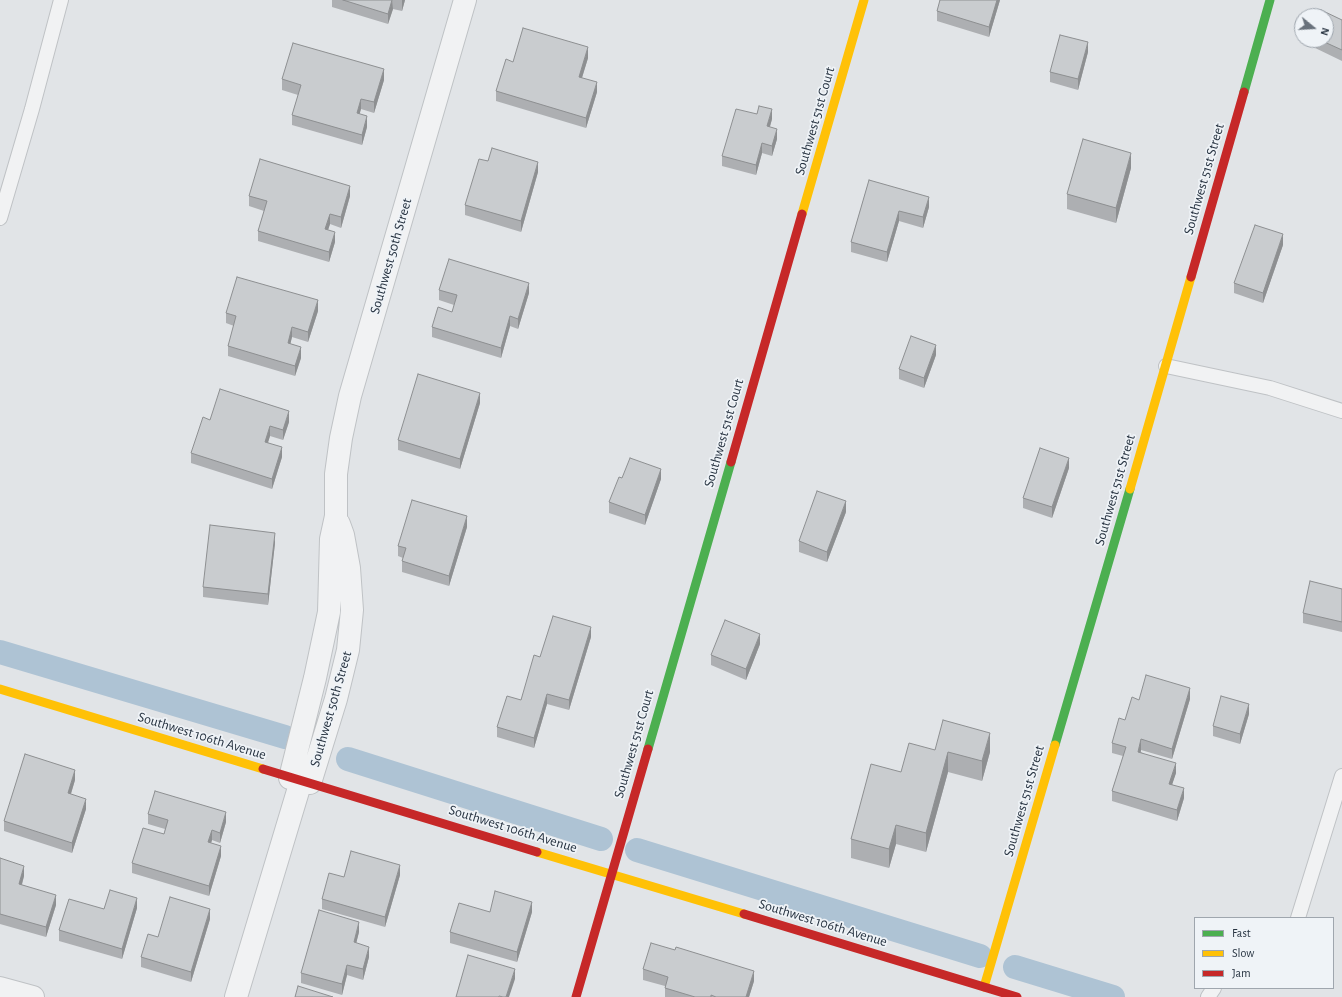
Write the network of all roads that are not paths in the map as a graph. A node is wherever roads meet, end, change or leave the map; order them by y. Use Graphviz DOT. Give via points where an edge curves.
graph roads {
  1 [pos="61,0"];
  2 [pos="465,0"];
  3 [pos="864,0"];
  4 [pos="1270,0"];
  5 [pos="0,218"];
  6 [pos="1166,366"];
  7 [pos="1342,411"];
  8 [pos="336,516"];
  9 [pos="324,637"];
  10 [pos="349,642"];
  11 [pos="0,689"];
  12 [pos="1342,776"];
  13 [pos="300,781"];
  14 [pos="611,873"];
  15 [pos="1298,917"];
  16 [pos="984,987"];
  17 [pos="0,988"];
  18 [pos="33,997"];
  19 [pos="236,997"];
  20 [pos="576,997"];
  21 [pos="1017,997"];
  1 -- 5 [label="lane"];
  2 -- 8 [label="street, Southwest 50th Street" via="350,396 336,474"];
  3 -- 14 [label="street, Southwest 51st Court"];
  4 -- 6 [label="street, Southwest 51st Street"];
  6 -- 7 [label="lane" via="1270,388"];
  6 -- 16 [label="street, Southwest 51st Street"];
  8 -- 9 [label="street, Southwest 50th Street" via="331,539 329,612"];
  8 -- 10 [label="street, Southwest 50th Street" via="343,535 349,568 352,610"];
  9 -- 10 [label="lane"];
  9 -- 13 [label="street, Southwest 50th Street" via="315,678"];
  10 -- 13 [label="street, Southwest 50th Street" via="336,698"];
  11 -- 13 [label="street, Southwest 106th Avenue"];
  12 -- 15 [label="lane"];
  13 -- 14 [label="street, Southwest 106th Avenue"];
  13 -- 19 [label="street, Southwest 50th Street"];
  14 -- 16 [label="street, Southwest 106th Avenue"];
  14 -- 20 [label="street, Southwest 51st Court"];
  16 -- 21 [label="street, Southwest 106th Avenue"];
  17 -- 18 [label="street"];
}
